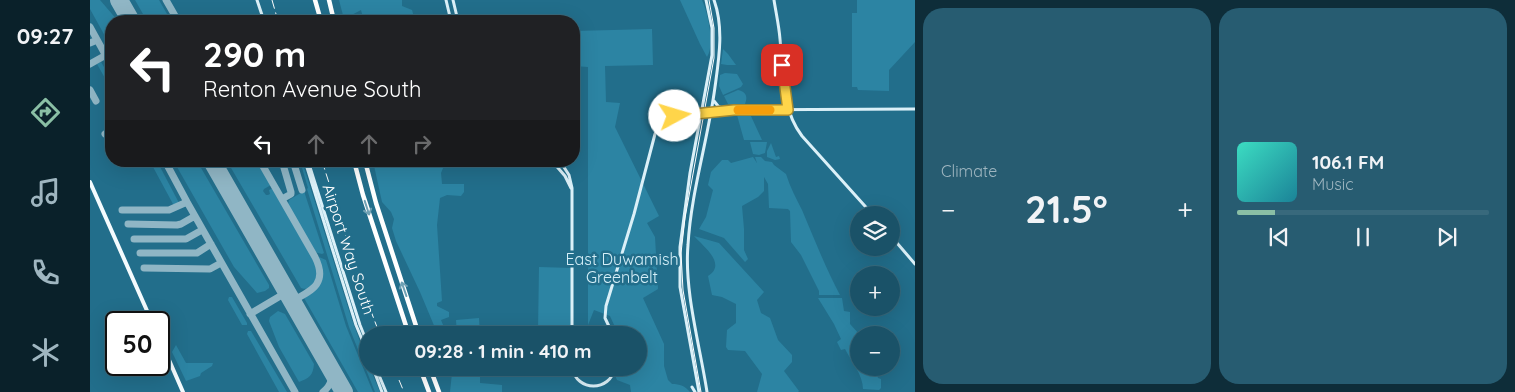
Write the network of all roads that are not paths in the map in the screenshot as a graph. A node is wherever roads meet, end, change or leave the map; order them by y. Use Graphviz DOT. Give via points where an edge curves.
graph roads {
  1 [pos="257,0"];
  2 [pos="315,0"];
  3 [pos="330,0"];
  4 [pos="446,0"];
  5 [pos="453,0"];
  6 [pos="706,0"];
  7 [pos="714,0"];
  8 [pos="774,0"];
  9 [pos="262,15"];
  10 [pos="319,15"];
  11 [pos="333,15"];
  12 [pos="450,15"];
  13 [pos="457,15"];
  14 [pos="713,100"];
  15 [pos="727,110"];
  16 [pos="788,110"];
  17 [pos="915,110"];
  18 [pos="711,112"];
  19 [pos="701,113"];
  20 [pos="308,167"];
  21 [pos="308,167"];
  22 [pos="356,167"];
  23 [pos="367,167"];
  24 [pos="557,167"];
  25 [pos="564,167"];
  26 [pos="90,182"];
  27 [pos="572,189"];
  28 [pos="865,206"];
  29 [pos="900,246"];
  30 [pos="915,264"];
  31 [pos="147,311"];
  32 [pos="360,326"];
  33 [pos="406,326"];
  34 [pos="416,326"];
  35 [pos="572,326"];
  36 [pos="609,326"];
  37 [pos="359,332"];
  38 [pos="170,362"];
  39 [pos="377,376"];
  40 [pos="379,376"];
  41 [pos="423,376"];
  42 [pos="433,376"];
  43 [pos="575,376"];
  44 [pos="612,376"];
  45 [pos="692,387"];
  46 [pos="183,392"];
  47 [pos="384,392"];
  48 [pos="429,392"];
  49 [pos="439,392"];
  50 [pos="695,392"];
  51 [pos="699,392"];
  52 [pos="706,392"];
  1 -- 9 [label="main road"];
  2 -- 10 [label="highway"];
  3 -- 11 [label="highway"];
  4 -- 12 [label="main road"];
  5 -- 13 [label="main road"];
  6 -- 19 [label="main road" via="713,41"];
  7 -- 14 [label="main road" via="720,39"];
  8 -- 16 [label="main road"];
  14 -- 15 [label="main road"];
  14 -- 18 [label="main road"];
  15 -- 16 [label="main road"];
  15 -- 18 [label="main road"];
  16 -- 17 [label="main road"];
  16 -- 28 [label="main road" via="802,136"];
  18 -- 19 [label="main road"];
  18 -- 52 [label="main road" via="690,219 687,259"];
  19 -- 36 [label="main road" via="669,118 654,136 606,306 605,318"];
  19 -- 51 [label="main road" via="679,262"];
  20 -- 32 [label="main road, Airport Way South"];
  21 -- 37 [label="main road, Airport Way South"];
  22 -- 33 [label="highway, one-way"];
  34 -- 23 [label="highway, one-way"];
  24 -- 27 [label="main road"];
  25 -- 27 [label="main road" via="570,176"];
  26 -- 31 [label="main road"];
  27 -- 35 [label="main road"];
  29 -- 30 [label="main road"];
  38 -- 46 [label="main road"];
  39 -- 47 [label="main road"];
  40 -- 47 [label="main road"];
  41 -- 48 [label="highway"];
  42 -- 49 [label="highway"];
  43 -- 44 [label="main road" via="586,387 594,388 608,382"];
  45 -- 50 [label="main road"];
}
